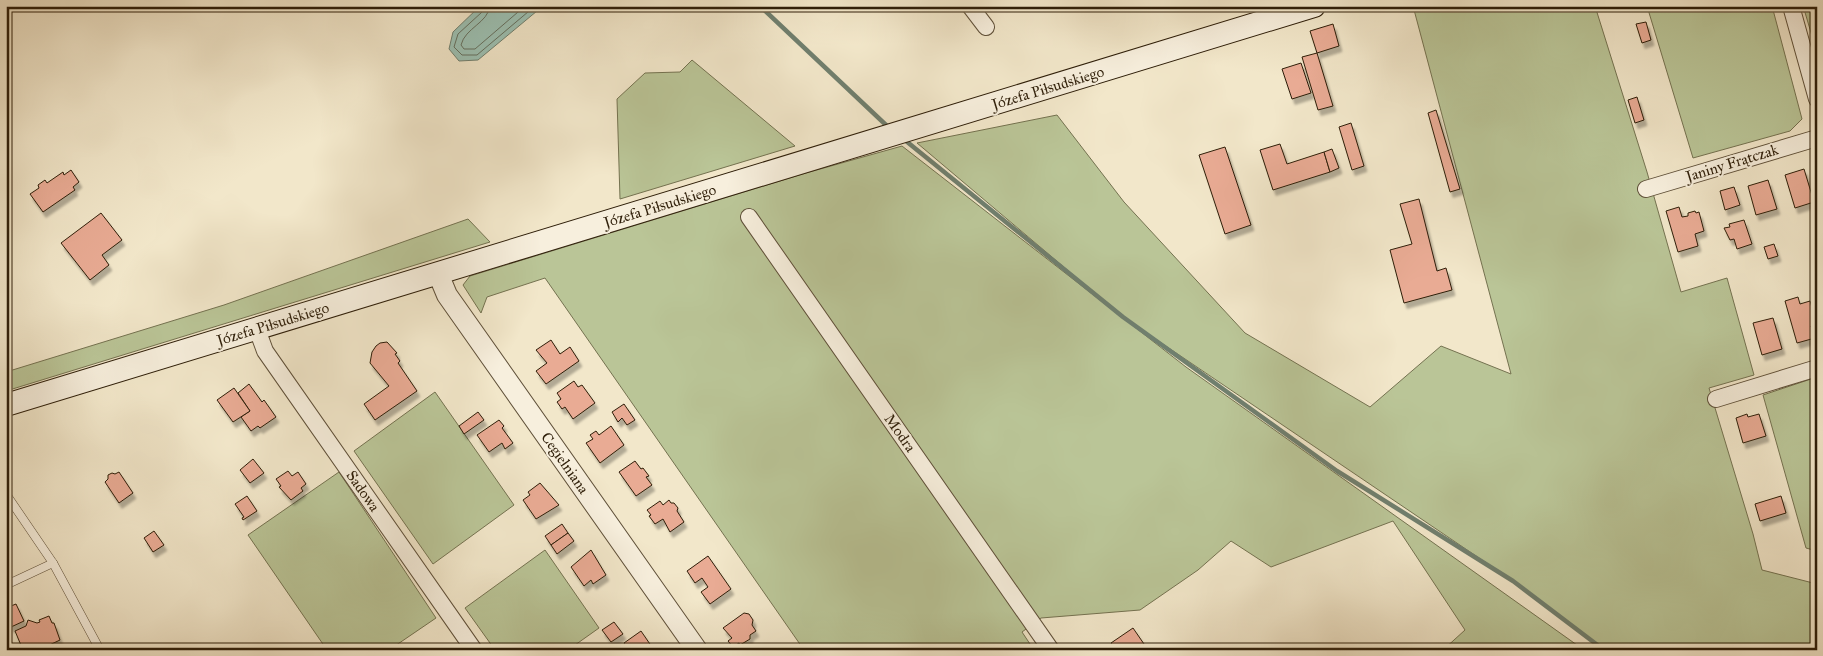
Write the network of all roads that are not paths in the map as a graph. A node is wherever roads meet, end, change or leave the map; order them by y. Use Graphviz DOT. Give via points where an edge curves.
graph roads {
  1 [pos="970,6"];
  2 [pos="1791,6"];
  3 [pos="1306,7"];
  4 [pos="986,27"];
  5 [pos="1817,99"];
  6 [pos="1817,138"];
  7 [pos="1646,189"];
  8 [pos="749,217"];
  9 [pos="440,273"];
  10 [pos="257,329"];
  11 [pos="1817,368"];
  12 [pos="1716,399"];
  13 [pos="6,405"];
  14 [pos="6,494"];
  15 [pos="53,563"];
  16 [pos="6,585"];
  17 [pos="100,650"];
  18 [pos="474,650"];
  19 [pos="697,650"];
  20 [pos="1052,650"];
  1 -- 4 [label="street"];
  2 -- 5 [label="street"];
  3 -- 9 [label="main road, Józefa Piłsudskiego"];
  6 -- 7 [label="street, Janiny Frątczak"];
  8 -- 20 [label="street, Modra"];
  9 -- 10 [label="main road, Józefa Piłsudskiego"];
  9 -- 19 [label="street, Cegielniana" via="448,295"];
  10 -- 13 [label="main road, Józefa Piłsudskiego"];
  10 -- 18 [label="street, Sadowa" via="265,351"];
  11 -- 12 [label="street"];
  14 -- 15 [label="lane"];
  15 -- 16 [label="lane"];
  15 -- 17 [label="lane"];
}
